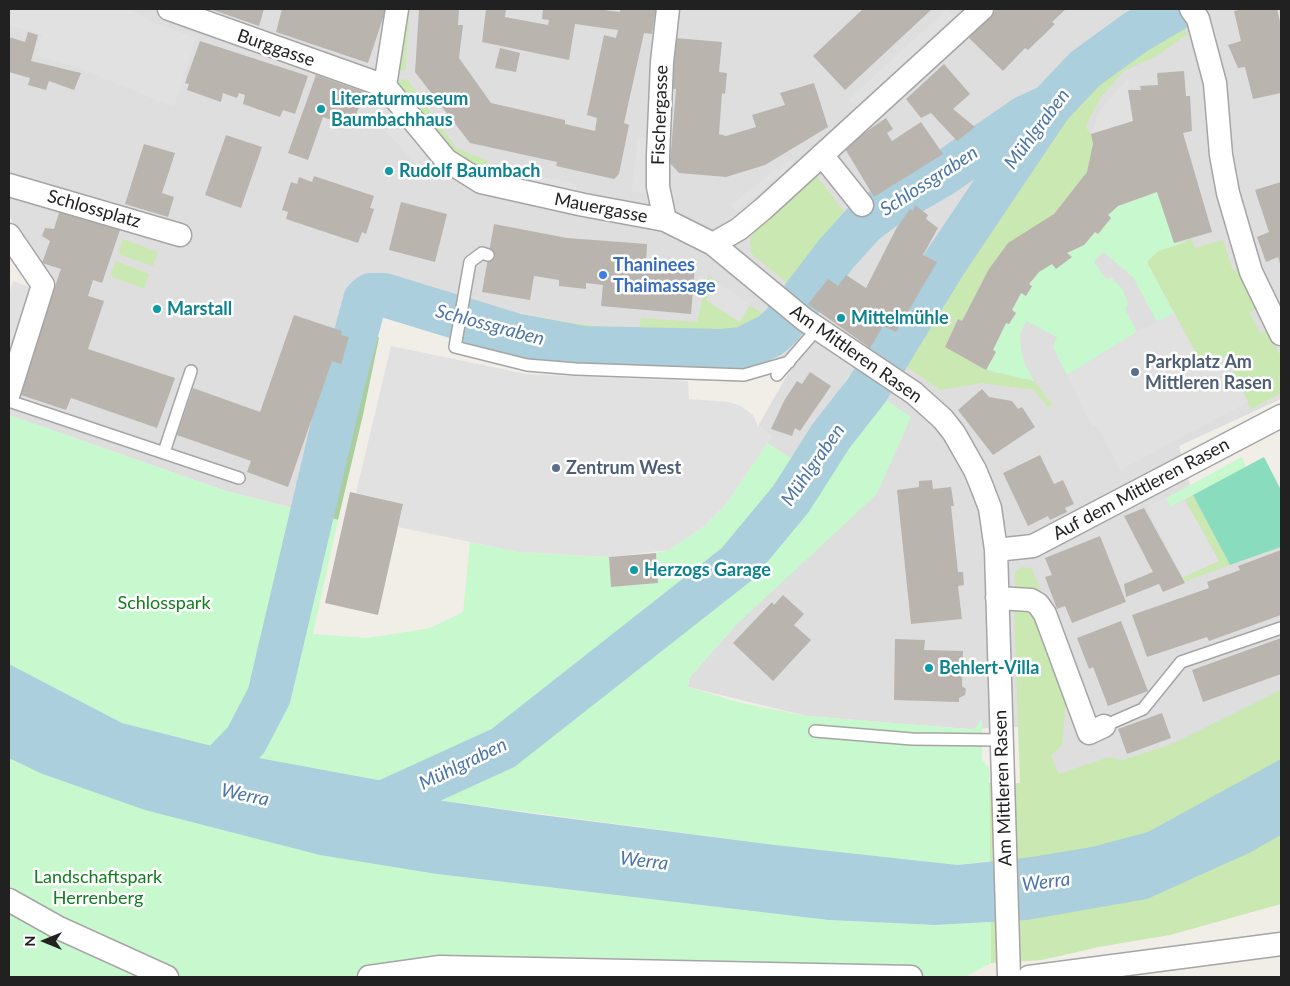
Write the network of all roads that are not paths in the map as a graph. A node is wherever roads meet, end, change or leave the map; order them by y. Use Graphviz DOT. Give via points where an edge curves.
graph roads {
  1 [pos="169,9"];
  2 [pos="398,9"];
  3 [pos="668,9"];
  4 [pos="982,9"];
  5 [pos="1194,14"];
  6 [pos="385,86"];
  7 [pos="822,155"];
  8 [pos="9,184"];
  9 [pos="862,205"];
  10 [pos="664,220"];
  11 [pos="9,234"];
  12 [pos="180,235"];
  13 [pos="713,244"];
  14 [pos="488,255"];
  15 [pos="812,324"];
  16 [pos="1281,334"];
  17 [pos="789,362"];
  18 [pos="191,371"];
  19 [pos="777,375"];
  20 [pos="9,393"];
  21 [pos="9,401"];
  22 [pos="1281,416"];
  23 [pos="164,452"];
  24 [pos="239,478"];
  25 [pos="996,550"];
  26 [pos="998,598"];
  27 [pos="1281,628"];
  28 [pos="1104,726"];
  29 [pos="815,731"];
  30 [pos="1003,750"];
  31 [pos="9,900"];
  32 [pos="1281,944"];
  33 [pos="168,977"];
  34 [pos="369,977"];
  35 [pos="911,977"];
  36 [pos="1009,977"];
  37 [pos="1029,977"];
  1 -- 6 [label="street, Burggasse"];
  2 -- 6 [label="street"];
  3 -- 10 [label="street, Fischergasse" via="658,155 658,187"];
  4 -- 7 [label="street"];
  5 -- 16 [label="street" via="1215,83 1228,193 1251,272"];
  6 -- 10 [label="street, Mauergasse" via="446,160 481,182 584,206"];
  7 -- 9 [label="street"];
  7 -- 13 [label="street" via="764,209"];
  8 -- 12 [label="street, Schlossplatz"];
  10 -- 13 [label="street, Mauergasse"];
  11 -- 20 [label="street" via="43,285"];
  13 -- 15 [label="street, Am Mittleren Rasen"];
  14 -- 17 [label="lane" via="482,253 470,262 455,347 527,365 744,375"];
  15 -- 17 [label="lane"];
  15 -- 25 [label="street, Am Mittleren Rasen" via="902,383 942,418 976,470 990,508"];
  17 -- 19 [label="lane"];
  18 -- 23 [label="lane"];
  21 -- 23 [label="lane"];
  22 -- 25 [label="street, Auf dem Mittleren Rasen" via="1033,546"];
  23 -- 24 [label="lane"];
  25 -- 26 [label="street, Am Mittleren Rasen"];
  26 -- 28 [label="street" via="1031,600 1038,604 1045,614 1089,733"];
  26 -- 30 [label="street, Am Mittleren Rasen"];
  27 -- 28 [label="lane" via="1181,662 1143,709"];
  29 -- 30 [label="lane"];
  30 -- 36 [label="street, Am Mittleren Rasen"];
  31 -- 33 [label="street" via="59,928"];
  32 -- 37 [label="street"];
  34 -- 35 [label="street" via="440,968"];
}
